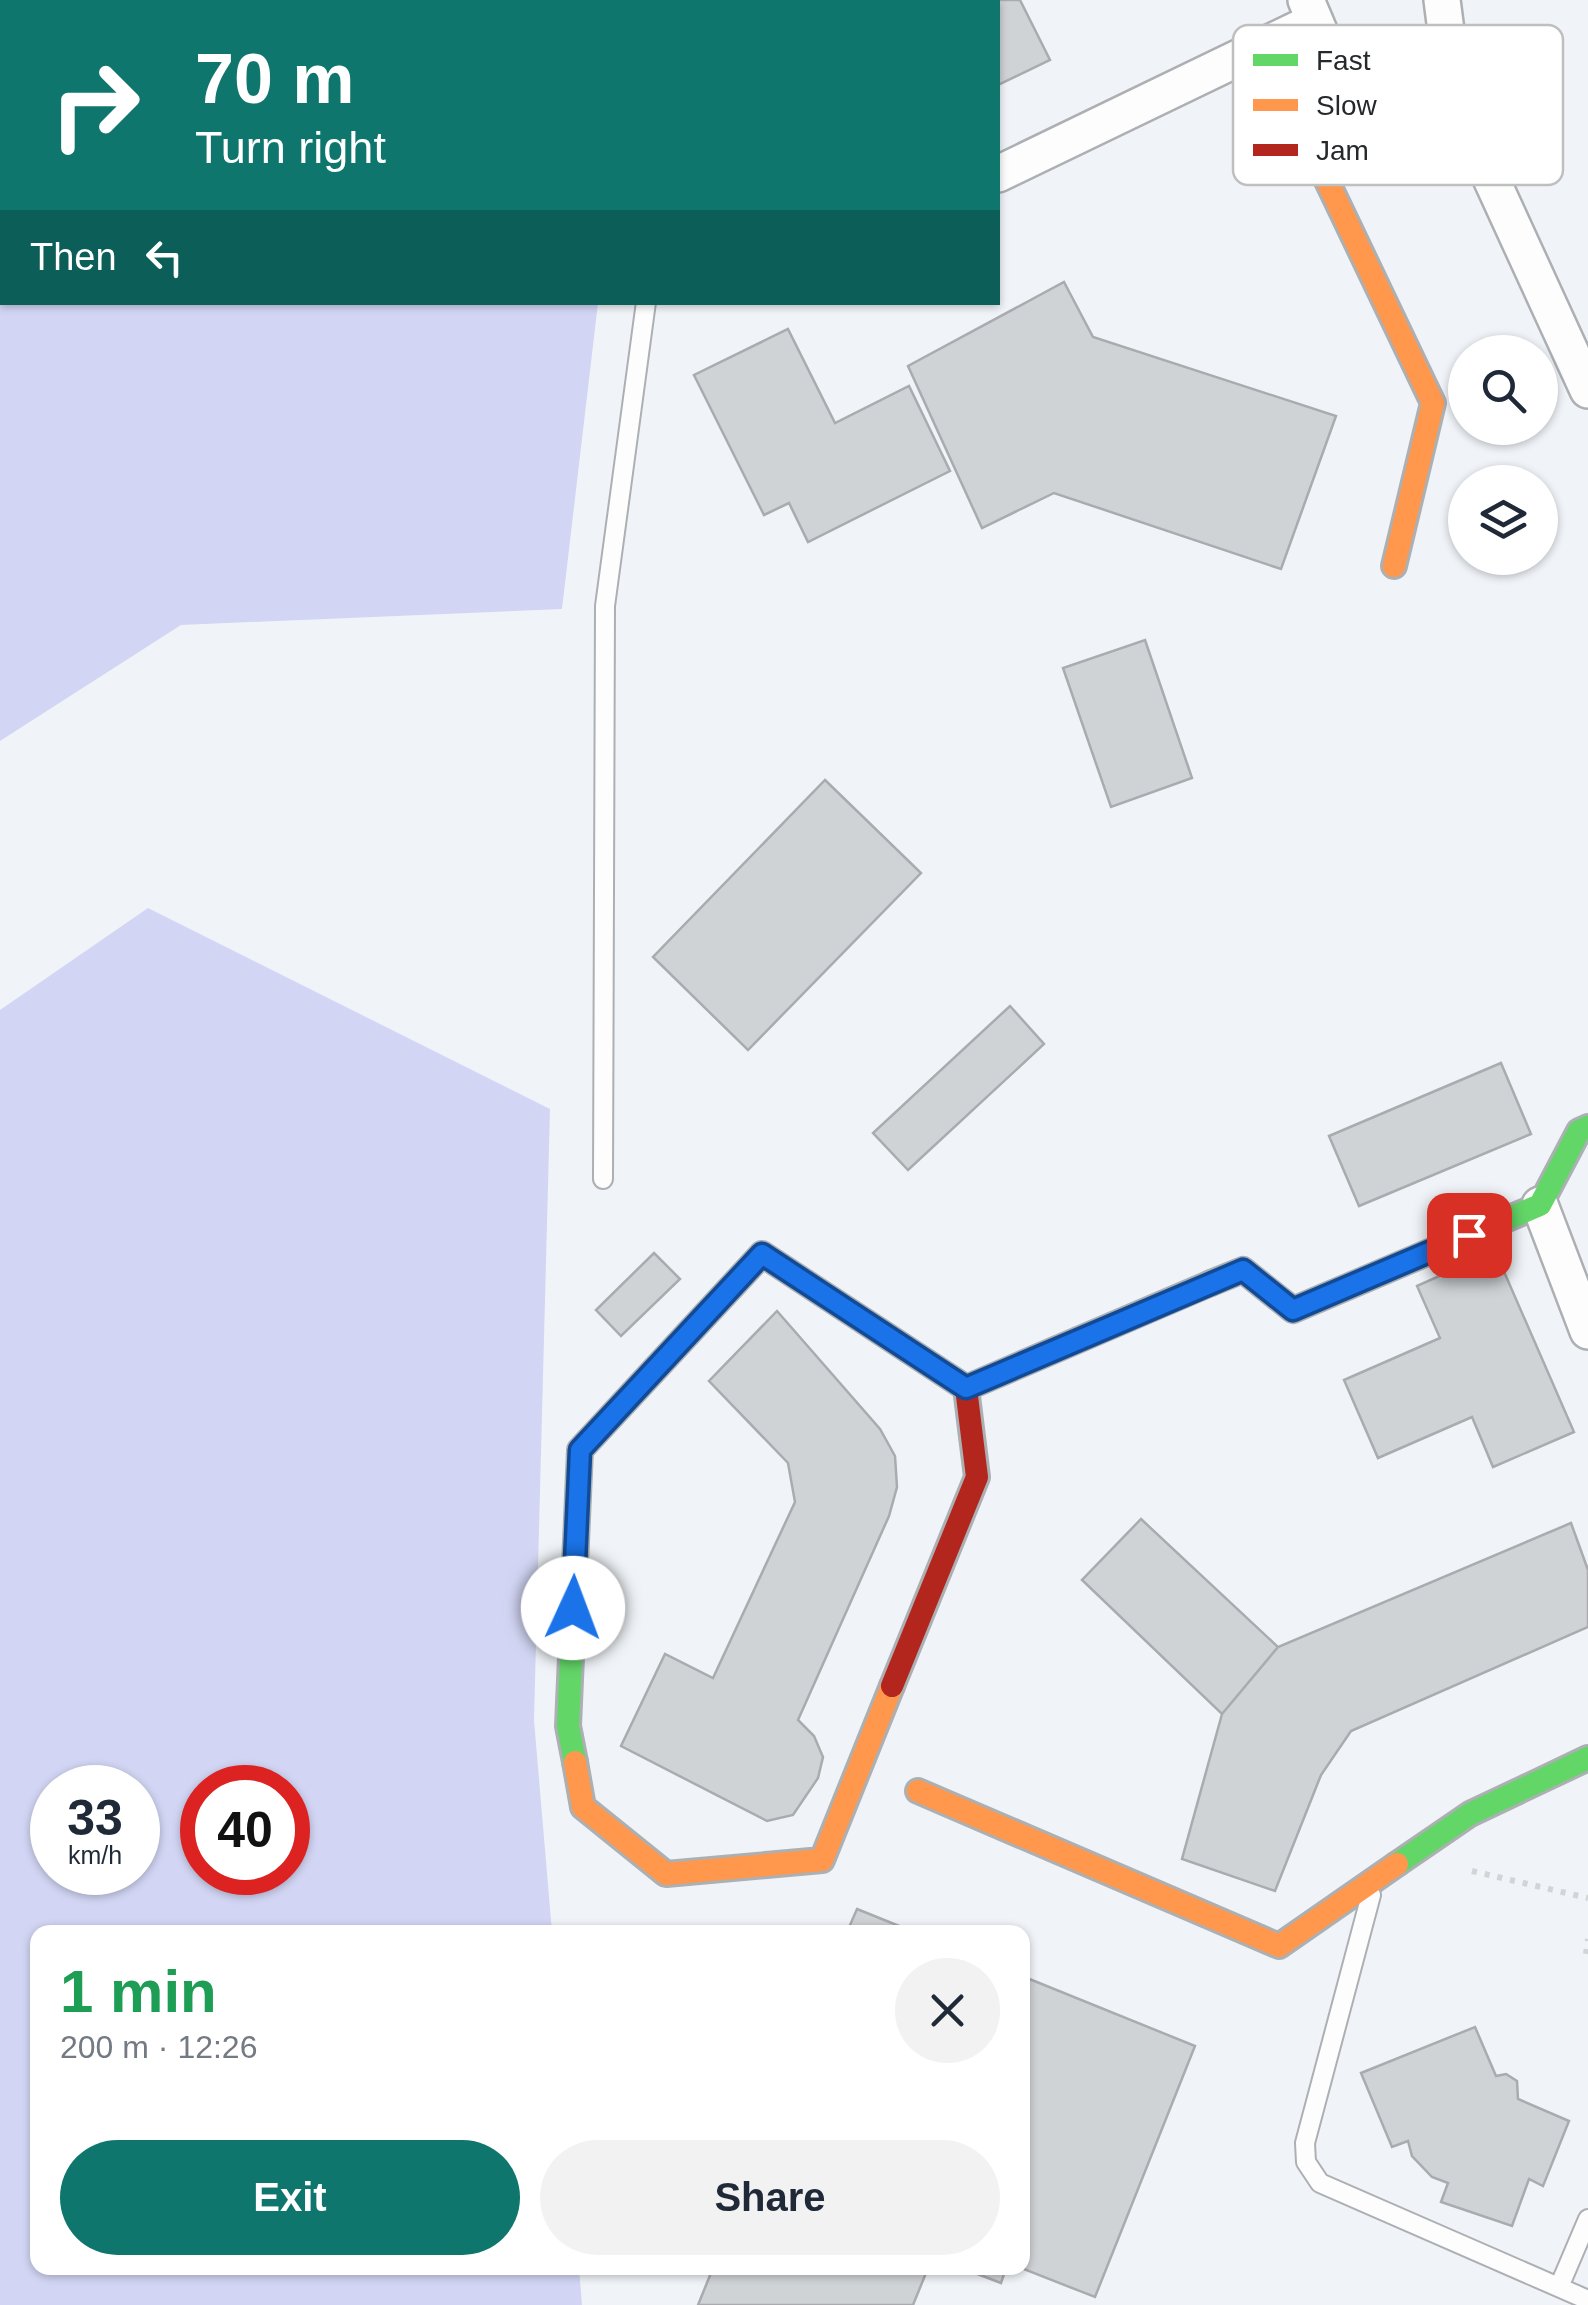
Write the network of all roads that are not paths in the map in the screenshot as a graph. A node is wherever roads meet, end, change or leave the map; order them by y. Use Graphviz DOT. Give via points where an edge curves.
graph roads {
  1 [pos="1442,0"];
  2 [pos="1310,11"];
  3 [pos="1283,25"];
  4 [pos="1445,25"];
  5 [pos="1233,51"];
  6 [pos="1000,173"];
  7 [pos="1329,185"];
  8 [pos="1494,185"];
  9 [pos="646,305"];
  10 [pos="1588,390"];
  11 [pos="1394,566"];
  12 [pos="1588,1127"];
  13 [pos="603,1179"];
  14 [pos="1540,1205"];
  15 [pos="1588,1330"];
  16 [pos="966,1388"];
  17 [pos="1588,1758"];
  18 [pos="918,1791"];
  19 [pos="1375,1880"];
  20 [pos="1588,2219"];
  21 [pos="1558,2288"];
  22 [pos="1588,2300"];
  1 -- 4 [label="street"];
  2 -- 3 [label="street"];
  5 -- 6 [label="street"];
  7 -- 11 [label="street" via="1433,403"];
  8 -- 10 [label="street"];
  9 -- 13 [label="lane" via="605,606"];
  12 -- 14 [label="street" via="1579,1132"];
  14 -- 15 [label="street"];
  14 -- 16 [label="street" via="1293,1310 1243,1270"];
  16 -- 16 [label="street" via="977,1477 822,1860 666,1874 583,1807 568,1726 580,1450 762,1254"];
  17 -- 19 [label="street" via="1470,1814"];
  18 -- 19 [label="street" via="1279,1946"];
  19 -- 21 [label="lane" via="1306,2162 1320,2183"];
  20 -- 21 [label="lane"];
  21 -- 22 [label="lane"];
}
